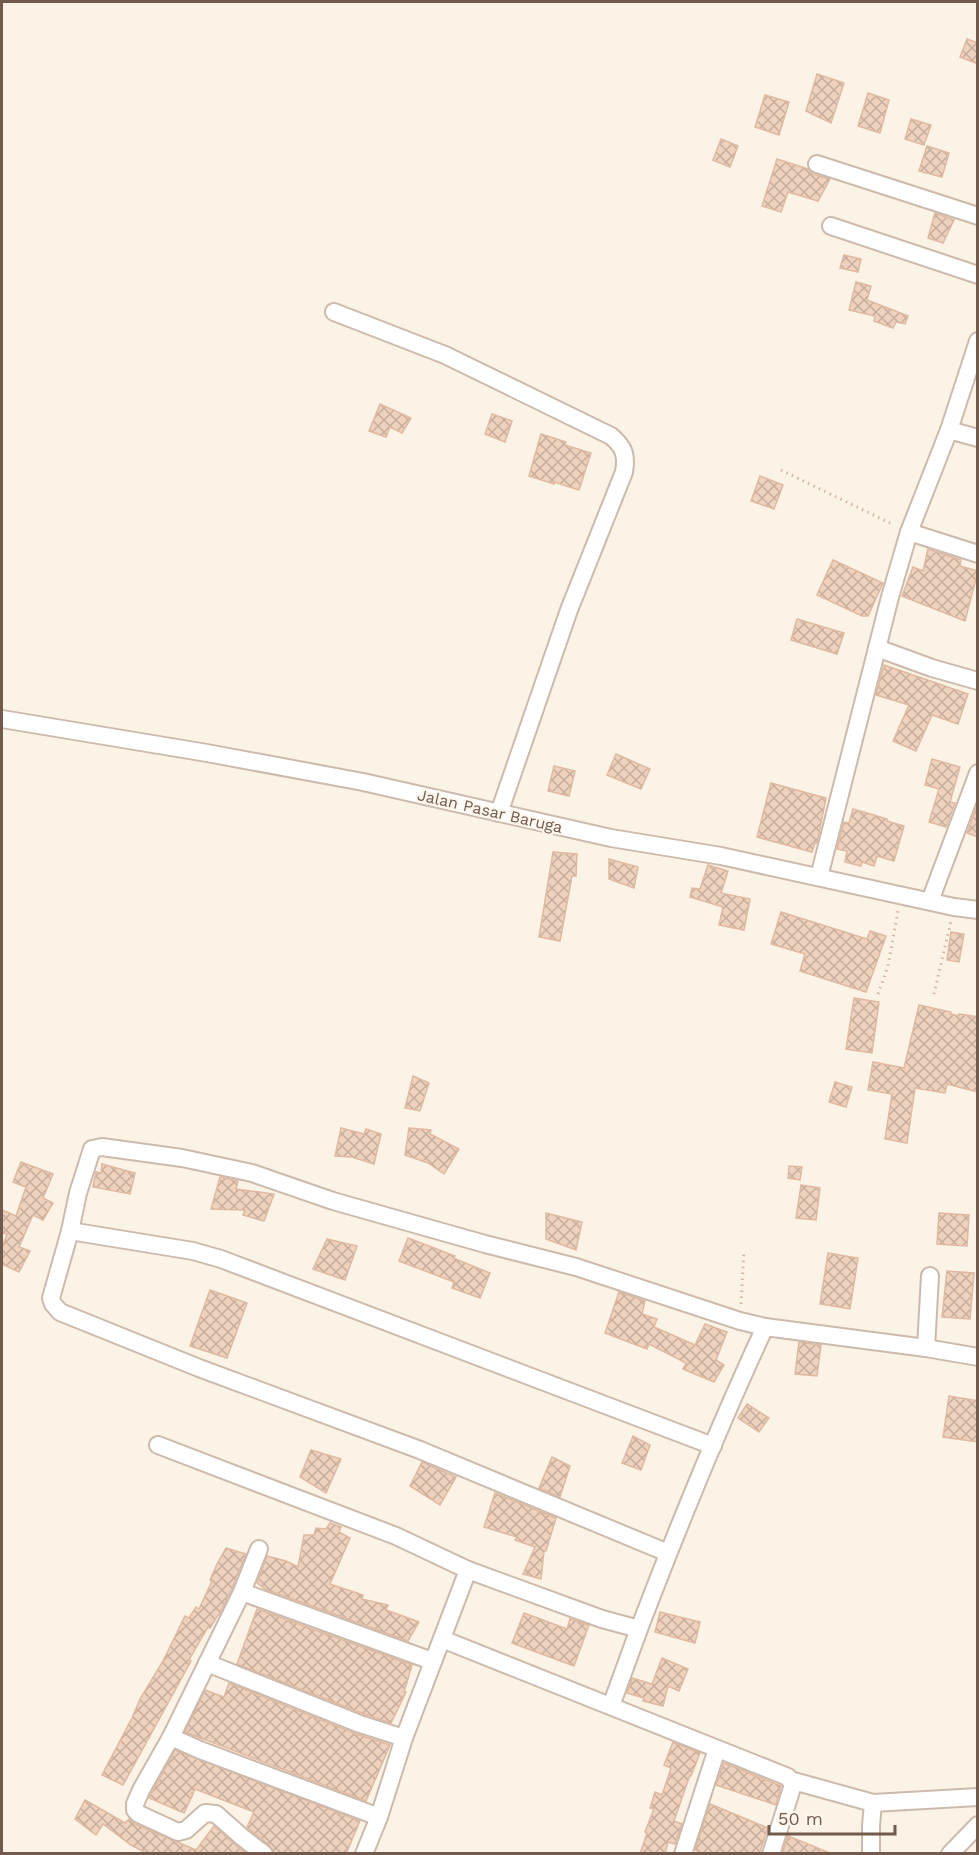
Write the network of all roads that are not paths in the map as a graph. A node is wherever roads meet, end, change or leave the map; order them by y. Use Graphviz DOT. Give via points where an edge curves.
graph roads {
  1 [pos="817,164"];
  2 [pos="978,216"];
  3 [pos="831,226"];
  4 [pos="978,275"];
  5 [pos="334,312"];
  6 [pos="978,341"];
  7 [pos="949,430"];
  8 [pos="978,438"];
  9 [pos="909,532"];
  10 [pos="978,554"];
  11 [pos="878,648"];
  12 [pos="978,681"];
  13 [pos="2,719"];
  14 [pos="978,773"];
  15 [pos="498,813"];
  16 [pos="819,877"];
  17 [pos="930,901"];
  18 [pos="978,910"];
  19 [pos="69,1231"];
  20 [pos="930,1276"];
  21 [pos="765,1327"];
  22 [pos="926,1348"];
  23 [pos="978,1357"];
  24 [pos="158,1445"];
  25 [pos="713,1446"];
  26 [pos="259,1550"];
  27 [pos="668,1553"];
  28 [pos="468,1570"];
  29 [pos="242,1592"];
  30 [pos="639,1629"];
  31 [pos="442,1639"];
  32 [pos="432,1661"];
  33 [pos="207,1663"];
  34 [pos="611,1706"];
  35 [pos="171,1737"];
  36 [pos="404,1738"];
  37 [pos="717,1749"];
  38 [pos="790,1780"];
  39 [pos="978,1797"];
  40 [pos="873,1803"];
  41 [pos="379,1817"];
  42 [pos="978,1825"];
  43 [pos="264,1854"];
  44 [pos="364,1854"];
  45 [pos="683,1854"];
  46 [pos="771,1854"];
  47 [pos="872,1854"];
  48 [pos="950,1854"];
  1 -- 2 [label="street"];
  3 -- 4 [label="street"];
  5 -- 15 [label="street" via="445,355 611,436 624,451 624,472 566,620"];
  6 -- 7 [label="street"];
  7 -- 8 [label="street"];
  7 -- 9 [label="street"];
  9 -- 10 [label="street"];
  9 -- 11 [label="street"];
  11 -- 12 [label="street"];
  11 -- 16 [label="street"];
  13 -- 15 [label="street, Jalan Pasar Baruga" via="363,782"];
  14 -- 17 [label="street"];
  15 -- 16 [label="street, Jalan Pasar Baruga"];
  16 -- 17 [label="street, Jalan Pasar Baruga"];
  17 -- 18 [label="street, Jalan Pasar Baruga"];
  19 -- 21 [label="street" via="92,1149 170,1156 252,1173 333,1201 576,1267"];
  19 -- 25 [label="street" via="221,1259"];
  19 -- 27 [label="street" via="51,1298 60,1312 420,1450"];
  20 -- 22 [label="street"];
  21 -- 22 [label="street"];
  21 -- 25 [label="street"];
  22 -- 23 [label="street"];
  24 -- 28 [label="street" via="396,1536"];
  25 -- 27 [label="street"];
  26 -- 29 [label="street"];
  27 -- 30 [label="street"];
  28 -- 30 [label="street"];
  28 -- 31 [label="street"];
  29 -- 32 [label="street"];
  29 -- 33 [label="street"];
  30 -- 34 [label="street"];
  31 -- 32 [label="street"];
  31 -- 34 [label="street"];
  32 -- 36 [label="street"];
  33 -- 35 [label="street"];
  33 -- 36 [label="street"];
  34 -- 37 [label="street"];
  35 -- 41 [label="street"];
  35 -- 43 [label="street" via="141,1790 135,1810 178,1832 205,1813 216,1814"];
  36 -- 41 [label="street"];
  37 -- 38 [label="street" via="784,1774"];
  37 -- 45 [label="street"];
  38 -- 40 [label="street"];
  38 -- 46 [label="street" via="792,1788"];
  39 -- 40 [label="street"];
  40 -- 47 [label="street"];
  41 -- 44 [label="street"];
  42 -- 48 [label="street"];
}
